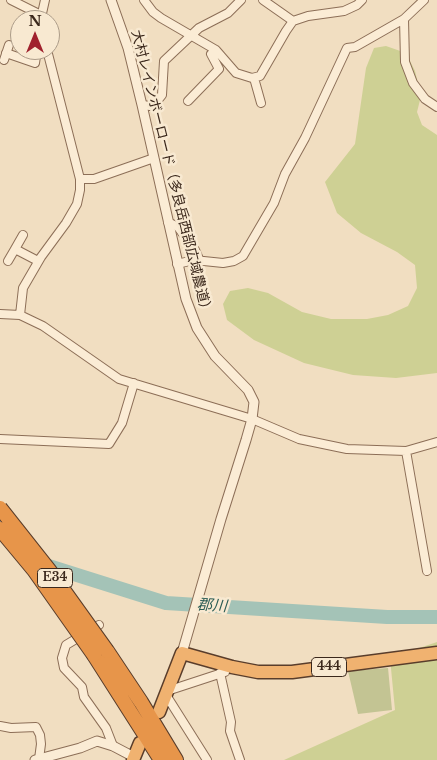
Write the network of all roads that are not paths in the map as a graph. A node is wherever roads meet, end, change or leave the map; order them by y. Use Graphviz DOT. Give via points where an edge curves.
graph roads {
  1 [pos="11,0"];
  2 [pos="111,0"];
  3 [pos="144,0"];
  4 [pos="241,0"];
  5 [pos="263,0"];
  6 [pos="362,0"];
  7 [pos="424,0"];
  8 [pos="28,10"];
  9 [pos="404,19"];
  10 [pos="293,22"];
  11 [pos="192,35"];
  12 [pos="216,50"];
  13 [pos="6,53"];
  14 [pos="10,54"];
  15 [pos="50,60"];
  16 [pos="254,78"];
  17 [pos="188,101"];
  18 [pos="261,103"];
  19 [pos="142,105"];
  20 [pos="437,107"];
  21 [pos="154,158"];
  22 [pos="80,179"];
  23 [pos="168,222"];
  24 [pos="23,234"];
  25 [pos="15,249"];
  26 [pos="8,261"];
  27 [pos="38,261"];
  28 [pos="200,261"];
  29 [pos="177,264"];
  30 [pos="0,314"];
  31 [pos="20,315"];
  32 [pos="134,383"];
  33 [pos="252,419"];
  34 [pos="0,440"];
  35 [pos="437,442"];
  36 [pos="406,451"];
  37 [pos="0,508"];
  38 [pos="0,529"];
  39 [pos="428,571"];
  40 [pos="98,625"];
  41 [pos="101,653"];
  42 [pos="182,653"];
  43 [pos="437,653"];
  44 [pos="237,668"];
  45 [pos="220,673"];
  46 [pos="166,693"];
  47 [pos="159,712"];
  48 [pos="0,726"];
  49 [pos="140,743"];
  50 [pos="112,746"];
  51 [pos="58,758"];
  52 [pos="133,758"];
  53 [pos="37,760"];
  54 [pos="161,760"];
  55 [pos="176,760"];
  56 [pos="207,760"];
  57 [pos="240,760"];
  1 -- 8 [label="street"];
  2 -- 19 [label="street, 大村レインボーロード（多良岳西部広域農道）" via="128,48"];
  3 -- 11 [label="street" via="161,18"];
  4 -- 11 [label="street" via="228,13"];
  5 -- 10 [label="street"];
  6 -- 10 [label="street" via="344,11 308,16"];
  7 -- 9 [label="street"];
  9 -- 20 [label="street" via="405,62 413,83 425,99"];
  9 -- 28 [label="street" via="355,47 346,48 274,203 243,256 223,263"];
  10 -- 16 [label="street" via="260,76"];
  11 -- 12 [label="street"];
  11 -- 19 [label="street" via="164,61 162,95 150,106"];
  12 -- 16 [label="street" via="236,72"];
  12 -- 17 [label="street" via="211,54 219,69"];
  13 -- 14 [label="street"];
  15 -- 22 [label="street"];
  16 -- 18 [label="street"];
  19 -- 21 [label="street, 大村レインボーロード（多良岳西部広域農道）"];
  21 -- 22 [label="street" via="94,179"];
  21 -- 23 [label="street, 大村レインボーロード（多良岳西部広域農道）"];
  22 -- 27 [label="street" via="76,204"];
  23 -- 28 [label="street" via="178,226"];
  23 -- 29 [label="street, 大村レインボーロード（多良岳西部広域農道）"];
  24 -- 25 [label="street"];
  25 -- 26 [label="street"];
  25 -- 27 [label="street"];
  27 -- 31 [label="street" via="23,288"];
  28 -- 29 [label="street"];
  29 -- 33 [label="street, 大村レインボーロード（多良岳西部広域農道）" via="197,328 215,356 248,390 254,402"];
  30 -- 31 [label="street"];
  31 -- 32 [label="street" via="43,326 119,378"];
  32 -- 33 [label="street"];
  32 -- 34 [label="street" via="122,423 109,444"];
  33 -- 36 [label="street" via="299,439 347,449"];
  33 -- 42 [label="street, 大村レインボーロード（多良岳西部広域農道）"];
  35 -- 36 [label="street"];
  36 -- 39 [label="street"];
  37 -- 41 [label="highway, E34, bridge" via="49,570"];
  38 -- 41 [label="highway, E34, bridge"];
  40 -- 50 [label="street" via="66,645 62,658 64,668 82,687 84,697 106,728"];
  41 -- 54 [label="highway, E34"];
  41 -- 55 [label="highway, E34" via="141,702"];
  42 -- 44 [label="highway, 444"];
  42 -- 46 [label="highway"];
  43 -- 44 [label="highway, 444" via="292,672"];
  44 -- 45 [label="street"];
  45 -- 46 [label="street"];
  45 -- 57 [label="street" via="231,722 230,731"];
  46 -- 47 [label="highway"];
  46 -- 56 [label="street"];
  48 -- 53 [label="street" via="36,727 41,744"];
  49 -- 52 [label="highway"];
  50 -- 51 [label="street" via="97,741"];
  50 -- 52 [label="street"];
  51 -- 53 [label="street"];
}
